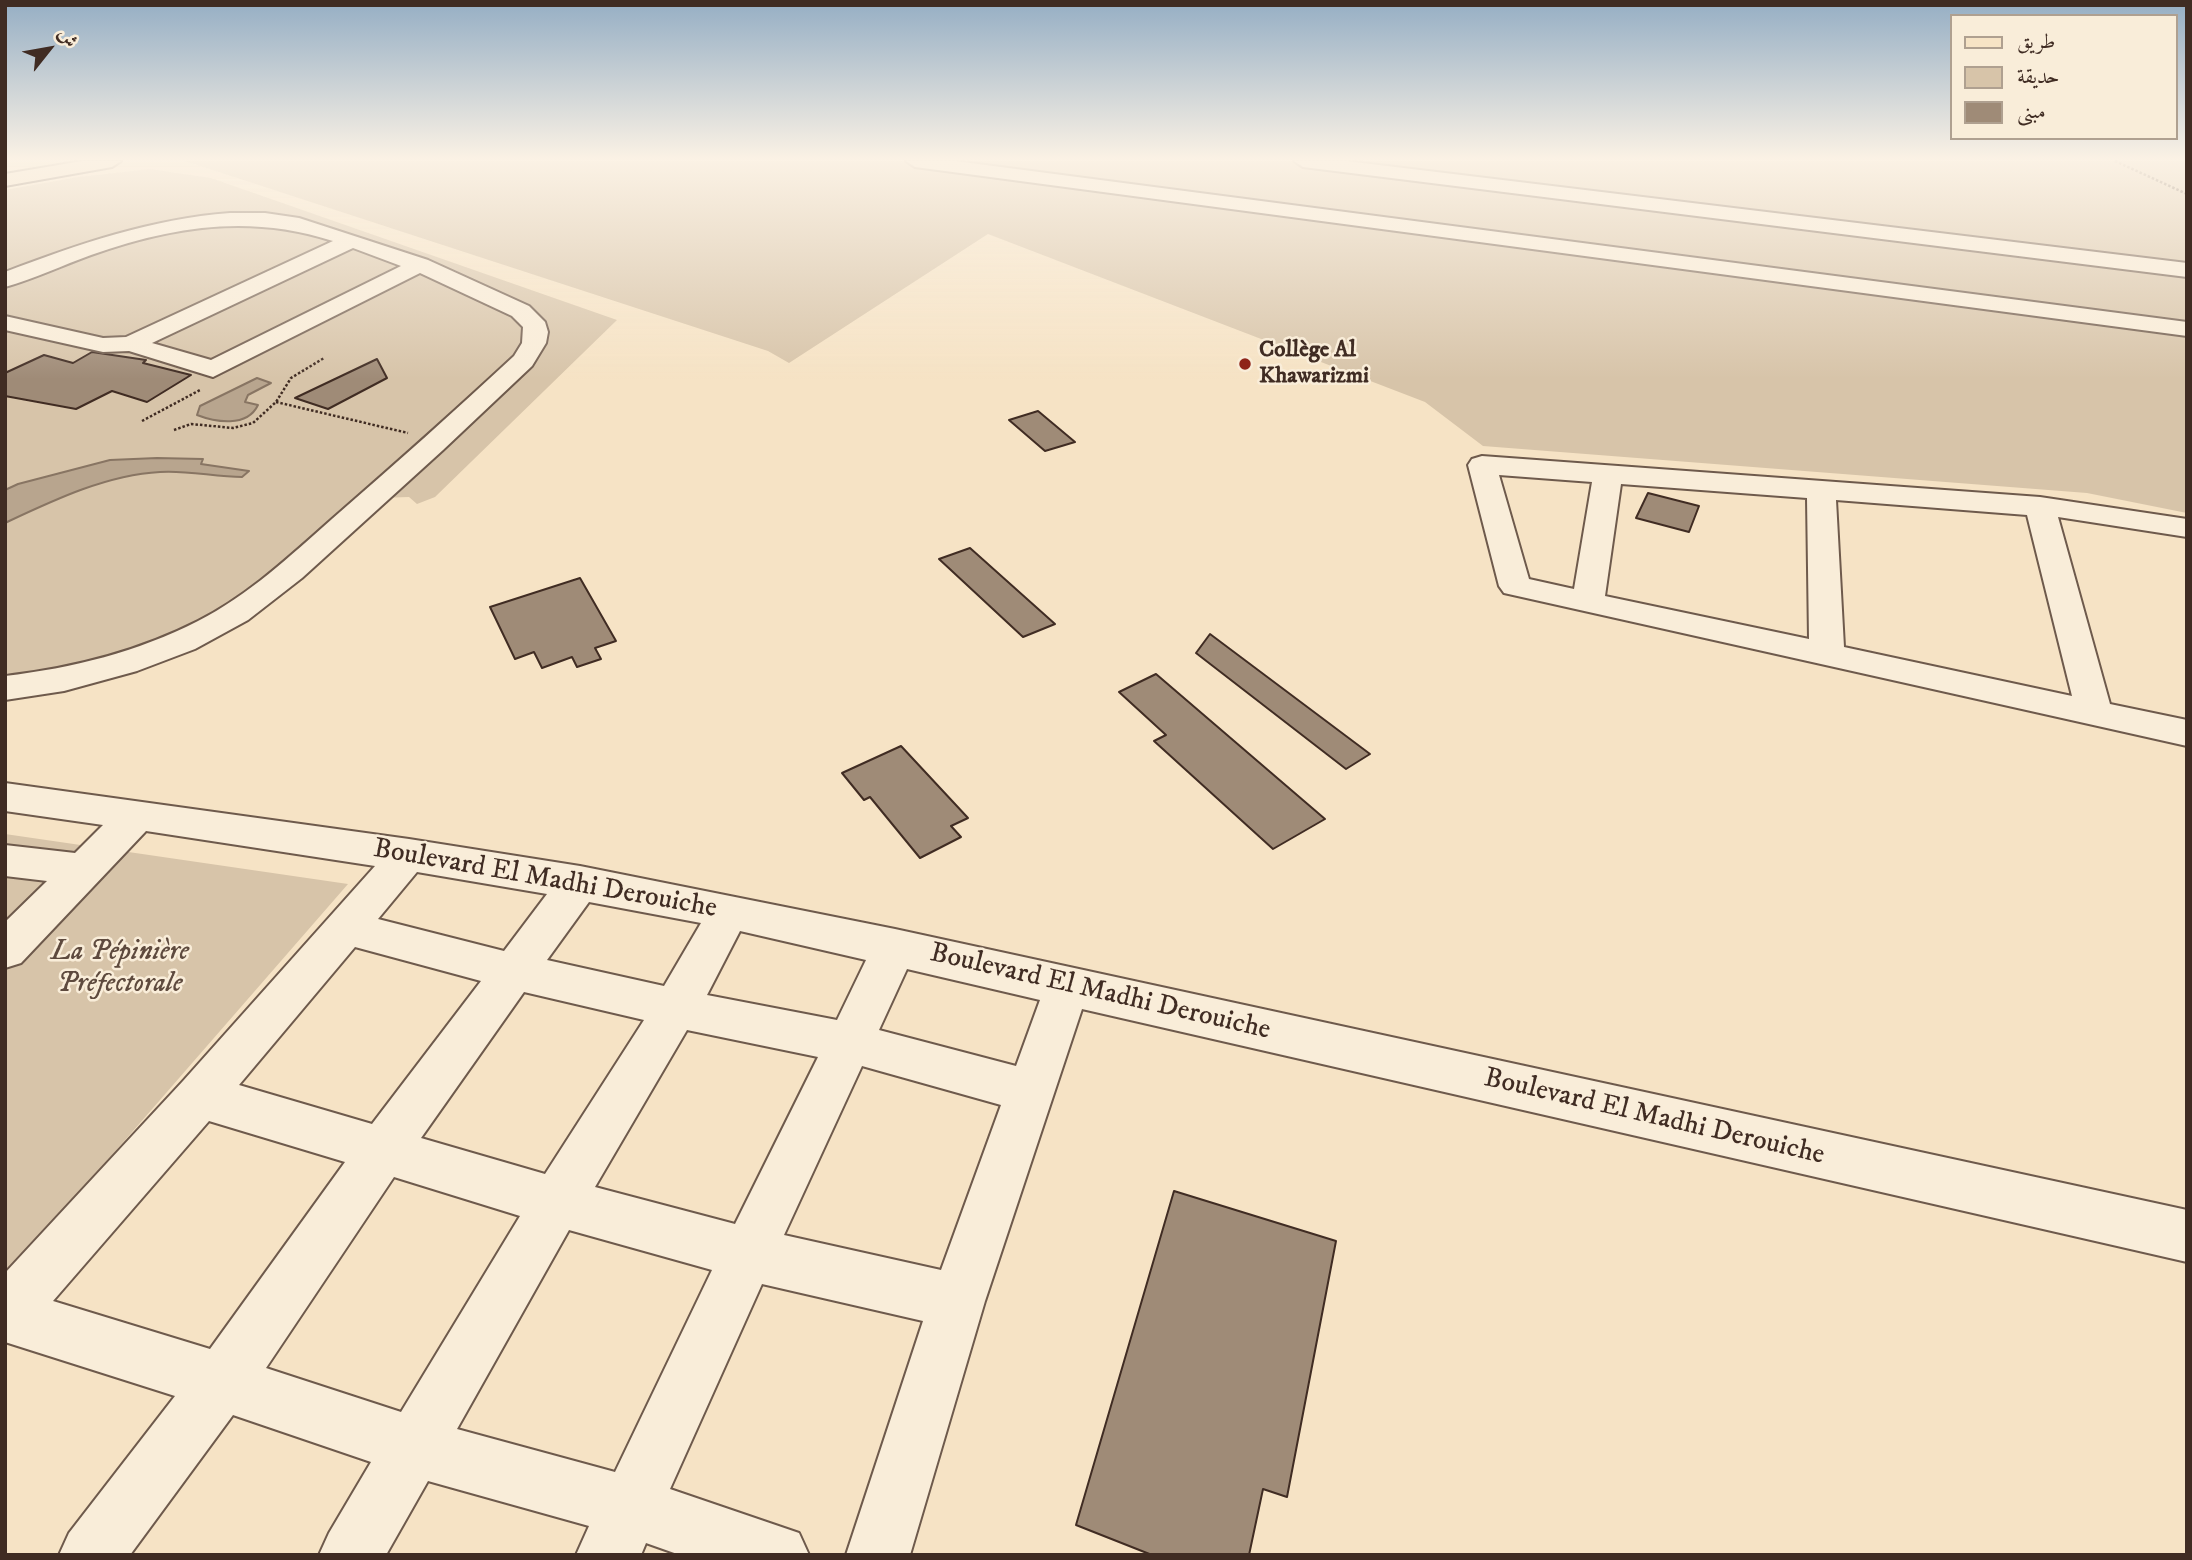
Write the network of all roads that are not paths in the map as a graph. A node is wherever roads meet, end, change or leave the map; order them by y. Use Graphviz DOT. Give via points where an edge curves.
graph roads {
  1 [pos="141,234"];
  2 [pos="329,234"];
  3 [pos="1466,234"];
  4 [pos="1787,234"];
  5 [pos="1897,234"];
  6 [pos="351,241"];
  7 [pos="420,265"];
  8 [pos="2187,270"];
  9 [pos="1785,276"];
  10 [pos="5,280"];
  11 [pos="5,323"];
  12 [pos="2187,329"];
  13 [pos="130,344"];
  14 [pos="1608,473"];
  15 [pos="1821,490"];
  16 [pos="2040,506"];
  17 [pos="2187,528"];
  18 [pos="1588,601"];
  19 [pos="1827,654"];
  20 [pos="6,688"];
  21 [pos="2094,713"];
  22 [pos="2187,733"];
  23 [pos="5,797"];
  24 [pos="138,816"];
  25 [pos="409,854"];
  26 [pos="5,860"];
  27 [pos="83,870"];
  28 [pos="580,882"];
  29 [pos="729,912"];
  30 [pos="348,928"];
  31 [pos="895,947"];
  32 [pos="5,950"];
  33 [pos="516,972"];
  34 [pos="1067,987"];
  35 [pos="676,1008"];
  36 [pos="851,1043"];
  37 [pos="1029,1091"];
  38 [pos="200,1096"];
  39 [pos="382,1151"];
  40 [pos="557,1202"];
  41 [pos="2187,1237"];
  42 [pos="748,1254"];
  43 [pos="957,1301"];
  44 [pos="5,1314"];
  45 [pos="222,1382"];
  46 [pos="415,1447"];
  47 [pos="619,1531"];
  48 [pos="91,1555"];
  49 [pos="351,1555"];
  50 [pos="777,1555"];
  51 [pos="878,1555"];
  1 -- 10 [label="street"];
  2 -- 6 [label="street"];
  3 -- 9 [label="street"];
  4 -- 9 [label="street"];
  5 -- 8 [label="street"];
  6 -- 7 [label="street"];
  6 -- 13 [label="street"];
  7 -- 13 [label="street" via="213,369"];
  7 -- 20 [label="street" via="518,308 532,320 534,343 523,361 265,594 219,623 127,662"];
  9 -- 12 [label="street"];
  11 -- 13 [label="street" via="103,345"];
  14 -- 15 [label="street"];
  14 -- 18 [label="street"];
  14 -- 18 [label="street" via="1482,464 1515,586"];
  15 -- 16 [label="street"];
  15 -- 19 [label="street"];
  16 -- 17 [label="street"];
  16 -- 21 [label="street"];
  18 -- 19 [label="street"];
  19 -- 21 [label="street"];
  21 -- 22 [label="street"];
  23 -- 24 [label="street, Boulevard El Madhi Derouiche"];
  24 -- 25 [label="street, Boulevard El Madhi Derouiche"];
  24 -- 27 [label="street"];
  25 -- 28 [label="street, Boulevard El Madhi Derouiche"];
  25 -- 30 [label="street"];
  26 -- 27 [label="street"];
  27 -- 32 [label="street"];
  28 -- 29 [label="street, Boulevard El Madhi Derouiche"];
  28 -- 33 [label="street"];
  29 -- 31 [label="street, Boulevard El Madhi Derouiche"];
  29 -- 35 [label="street"];
  30 -- 33 [label="street"];
  30 -- 38 [label="street"];
  31 -- 34 [label="street, Boulevard El Madhi Derouiche"];
  31 -- 36 [label="street"];
  33 -- 35 [label="street"];
  33 -- 39 [label="street"];
  34 -- 37 [label="street"];
  34 -- 41 [label="street, Boulevard El Madhi Derouiche"];
  35 -- 36 [label="street"];
  35 -- 40 [label="street"];
  36 -- 37 [label="street"];
  36 -- 42 [label="street"];
  37 -- 43 [label="street"];
  38 -- 39 [label="street"];
  38 -- 44 [label="street"];
  39 -- 40 [label="street"];
  39 -- 45 [label="street"];
  40 -- 42 [label="street"];
  40 -- 46 [label="street"];
  42 -- 43 [label="street"];
  42 -- 47 [label="street"];
  43 -- 51 [label="street"];
  44 -- 45 [label="street"];
  45 -- 46 [label="street"];
  45 -- 48 [label="street"];
  46 -- 47 [label="street"];
  46 -- 49 [label="street"];
  47 -- 50 [label="street"];
}
